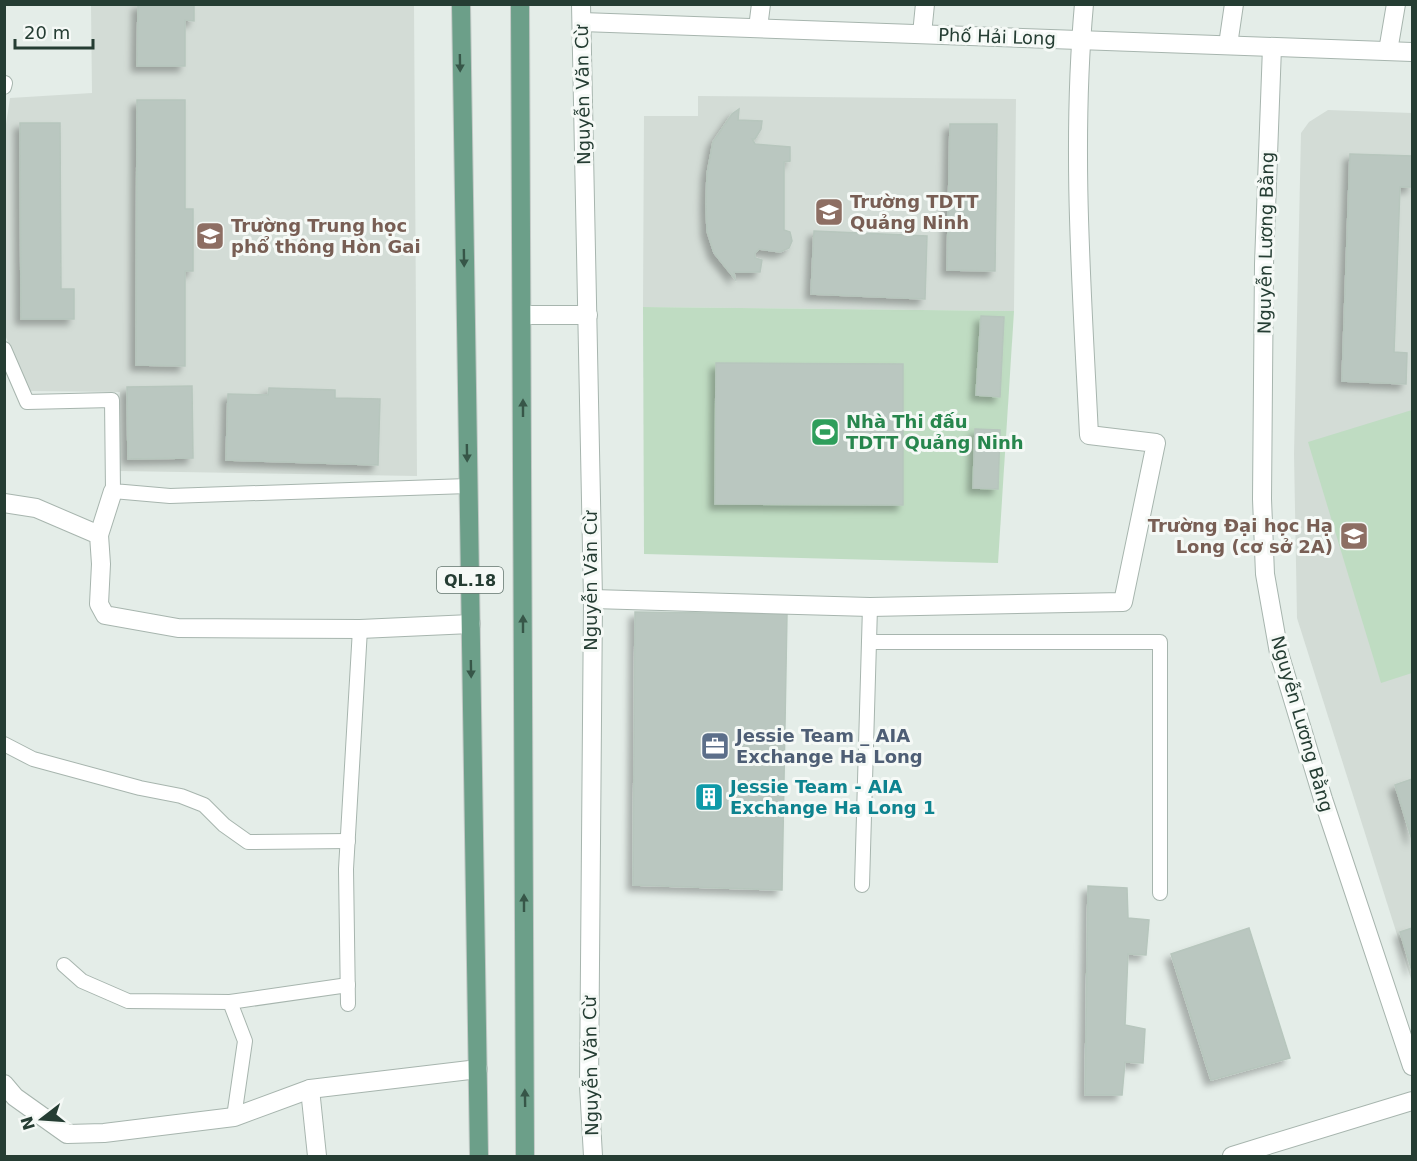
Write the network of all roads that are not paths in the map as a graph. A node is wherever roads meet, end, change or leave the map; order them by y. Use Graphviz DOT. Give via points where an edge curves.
graph roads {
  1 [pos="460,4"];
  2 [pos="520,4"];
  3 [pos="761,4"];
  4 [pos="926,4"];
  5 [pos="1084,4"];
  6 [pos="1234,4"];
  7 [pos="1396,4"];
  8 [pos="581,13"];
  9 [pos="758,28"];
  10 [pos="922,34"];
  11 [pos="1081,40"];
  12 [pos="1228,45"];
  13 [pos="1272,47"];
  14 [pos="1388,51"];
  15 [pos="1413,52"];
  16 [pos="522,315"];
  17 [pos="588,315"];
  18 [pos="4,349"];
  19 [pos="468,486"];
  20 [pos="113,491"];
  21 [pos="4,503"];
  22 [pos="99,535"];
  23 [pos="592,599"];
  24 [pos="870,607"];
  25 [pos="471,624"];
  26 [pos="360,629"];
  27 [pos="869,642"];
  28 [pos="4,744"];
  29 [pos="348,841"];
  30 [pos="862,885"];
  31 [pos="1160,892"];
  32 [pos="64,965"];
  33 [pos="348,985"];
  34 [pos="230,1002"];
  35 [pos="348,1004"];
  36 [pos="1413,1066"];
  37 [pos="478,1070"];
  38 [pos="4,1084"];
  39 [pos="309,1089"];
  40 [pos="1413,1101"];
  41 [pos="234,1117"];
  42 [pos="317,1156"];
  43 [pos="479,1156"];
  44 [pos="525,1156"];
  45 [pos="593,1156"];
  46 [pos="1232,1156"];
  1 -- 19 [label="main road, QL.18, one-way"];
  2 -- 16 [label="main road, QL.18"];
  3 -- 9 [label="street"];
  4 -- 10 [label="street"];
  5 -- 11 [label="street"];
  6 -- 12 [label="street"];
  7 -- 14 [label="street"];
  8 -- 9 [label="street, Phố Hải Long"];
  8 -- 17 [label="street, Nguyễn Văn Cừ"];
  9 -- 10 [label="street, Phố Hải Long"];
  10 -- 11 [label="street, Phố Hải Long"];
  11 -- 12 [label="street, Phố Hải Long"];
  11 -- 24 [label="street" via="1077,188 1089,435 1156,443 1123,602"];
  12 -- 13 [label="street, Phố Hải Long"];
  13 -- 14 [label="street, Phố Hải Long"];
  13 -- 36 [label="street, Nguyễn Lương Bằng" via="1264,264 1265,574 1279,652 1323,799"];
  14 -- 15 [label="street, Phố Hải Long"];
  16 -- 17 [label="street"];
  44 -- 16 [label="main road, QL.18, one-way"];
  17 -- 23 [label="street, Nguyễn Văn Cừ"];
  18 -- 20 [label="lane" via="27,402 112,400"];
  19 -- 20 [label="lane" via="170,496"];
  19 -- 25 [label="main road, QL.18"];
  20 -- 22 [label="street"];
  21 -- 22 [label="street" via="36,508"];
  22 -- 26 [label="street" via="99,604 105,615 178,628"];
  23 -- 24 [label="street"];
  23 -- 45 [label="street, Nguyễn Văn Cừ" via="589,1086"];
  24 -- 27 [label="lane"];
  25 -- 26 [label="street"];
  25 -- 37 [label="main road, QL.18, one-way"];
  26 -- 29 [label="lane"];
  27 -- 30 [label="lane"];
  27 -- 31 [label="lane" via="1160,642"];
  28 -- 29 [label="lane" via="33,759 204,805 248,842"];
  29 -- 33 [label="lane"];
  32 -- 34 [label="lane" via="82,981 128,1001"];
  33 -- 34 [label="lane"];
  33 -- 35 [label="lane"];
  34 -- 41 [label="lane" via="245,1041"];
  37 -- 39 [label="street"];
  37 -- 43 [label="main road, QL.18"];
  38 -- 41 [label="street" via="15,1097 67,1134"];
  39 -- 41 [label="street"];
  39 -- 42 [label="street"];
  40 -- 46 [label="street"];
}
